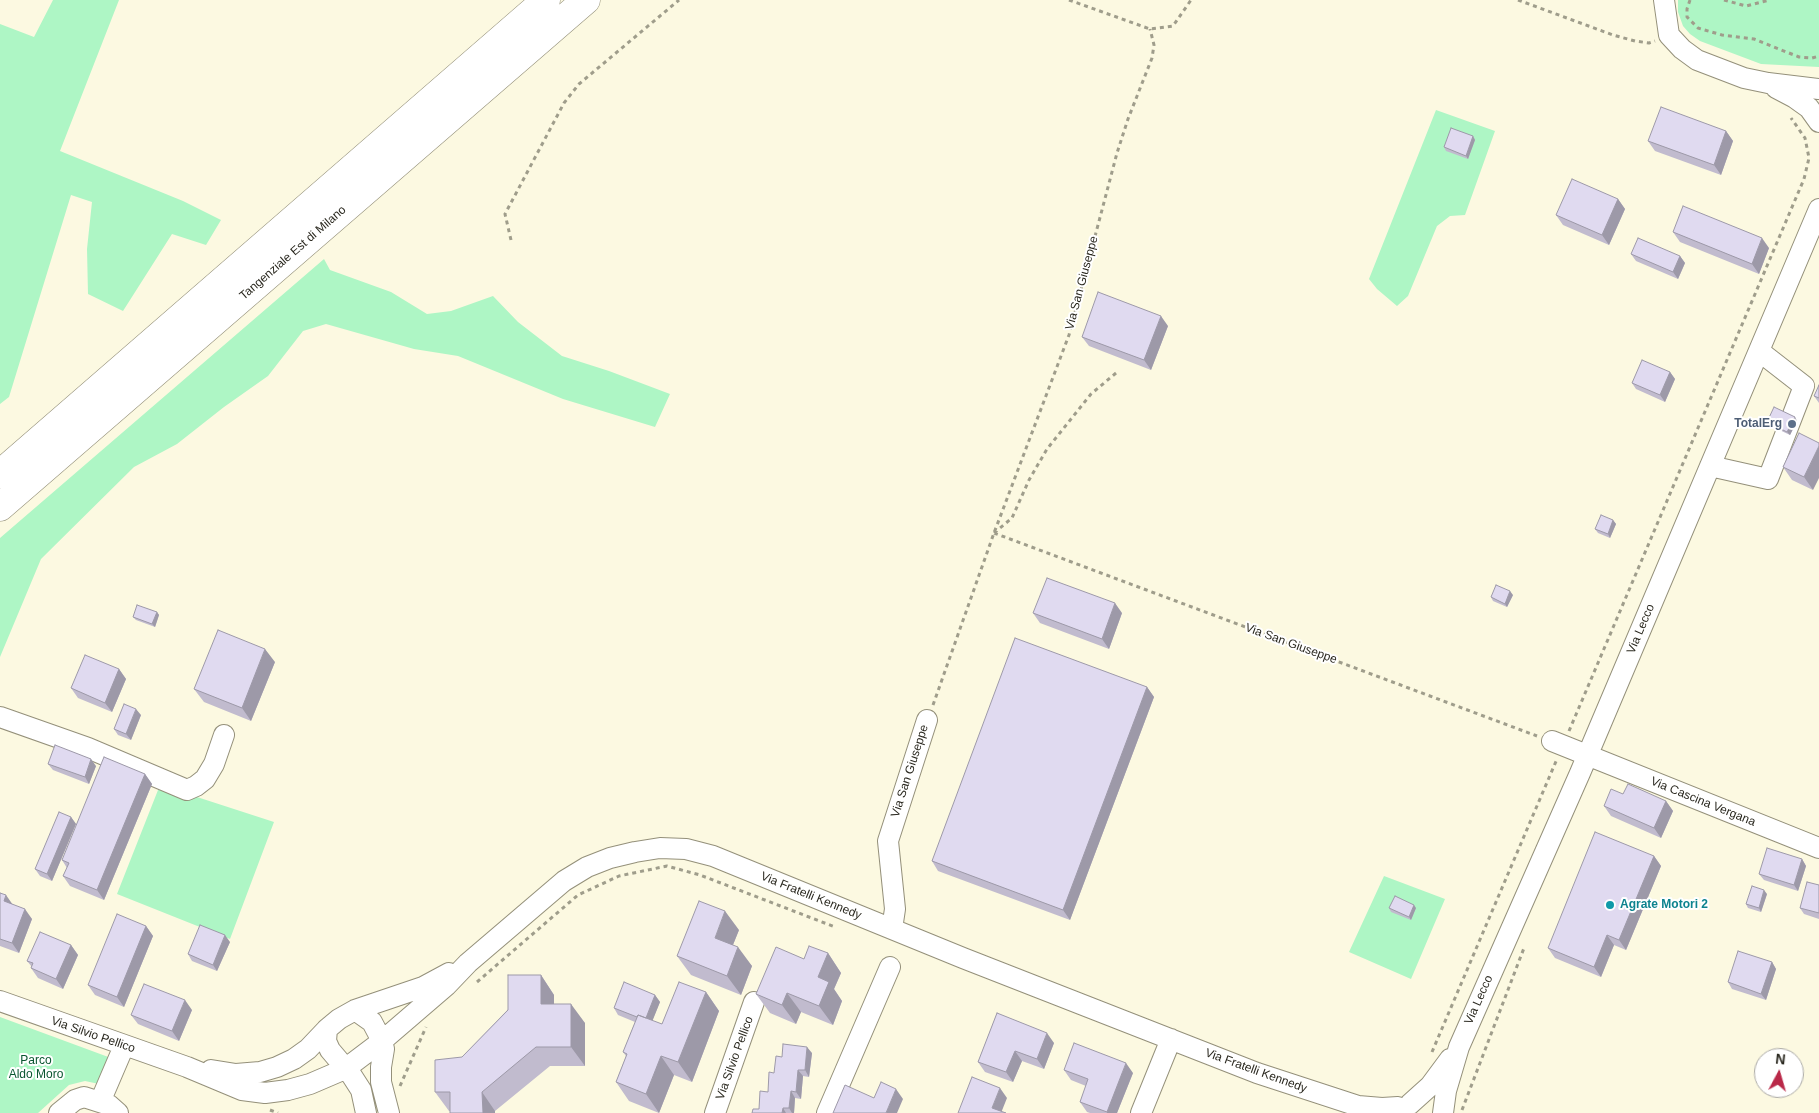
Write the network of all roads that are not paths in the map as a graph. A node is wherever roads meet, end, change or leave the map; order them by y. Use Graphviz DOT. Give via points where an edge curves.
graph roads {
  1 [pos="546,0"];
  2 [pos="586,0"];
  3 [pos="1664,0"];
  4 [pos="1768,83"];
  5 [pos="1819,89"];
  6 [pos="1819,122"];
  7 [pos="1819,209"];
  8 [pos="1758,351"];
  9 [pos="1710,466"];
  10 [pos="0,474"];
  11 [pos="0,507"];
  12 [pos="0,717"];
  13 [pos="927,720"];
  14 [pos="224,735"];
  15 [pos="1558,743"];
  16 [pos="1587,755"];
  17 [pos="1819,848"];
  18 [pos="892,929"];
  19 [pos="468,963"];
  20 [pos="890,968"];
  21 [pos="0,1001"];
  22 [pos="754,1002"];
  23 [pos="340,1019"];
  24 [pos="1171,1040"];
  25 [pos="382,1041"];
  26 [pos="124,1046"];
  27 [pos="1459,1047"];
  28 [pos="186,1067"];
  29 [pos="345,1069"];
  30 [pos="100,1102"];
  31 [pos="1349,1107"];
  32 [pos="387,1108"];
  33 [pos="1399,1108"];
  34 [pos="58,1113"];
  35 [pos="118,1113"];
  36 [pos="366,1113"];
  37 [pos="715,1113"];
  38 [pos="827,1113"];
  39 [pos="1142,1113"];
  40 [pos="1436,1113"];
  41 [pos="1443,1113"];
  1 -- 10 [label="highway, Tangenziale Est di Milano"];
  2 -- 11 [label="highway, Tangenziale Est di Milano"];
  3 -- 4 [label="street" via="1669,35 1682,49 1696,60 1744,78"];
  4 -- 5 [label="street"];
  4 -- 6 [label="street" via="1809,108"];
  7 -- 8 [label="street, Via Lecco"];
  8 -- 9 [label="street, Via Lecco"];
  8 -- 9 [label="street" via="1804,386 1768,479"];
  9 -- 16 [label="street, Via Lecco"];
  12 -- 14 [label="street" via="88,748 187,790 205,779"];
  13 -- 18 [label="street, Via San Giuseppe" via="888,841 894,910"];
  15 -- 16 [label="street"];
  16 -- 17 [label="street, Via Cascina Vergana"];
  16 -- 27 [label="street, Via Lecco"];
  18 -- 19 [label="street, Via Fratelli Kennedy" via="713,856 686,849 660,848 610,858 564,881"];
  18 -- 24 [label="street, Via Fratelli Kennedy"];
  19 -- 23 [label="street, Via Fratelli Kennedy" via="423,986"];
  19 -- 25 [label="street, Via Fratelli Kennedy"];
  20 -- 38 [label="street"];
  21 -- 26 [label="street, Via Silvio Pellico"];
  22 -- 37 [label="street, Via Silvio Pellico"];
  23 -- 25 [label="street" via="372,1022"];
  23 -- 28 [label="street, Via Silvio Pellico" via="294,1060 278,1067 236,1074"];
  23 -- 29 [label="street" via="326,1041"];
  24 -- 31 [label="street, Via Fratelli Kennedy"];
  24 -- 39 [label="street"];
  25 -- 29 [label="street, Via Silvio Pellico"];
  25 -- 32 [label="street" via="381,1082"];
  26 -- 28 [label="street, Via Silvio Pellico"];
  26 -- 30 [label="street"];
  27 -- 33 [label="street, Via Lecco" via="1430,1086"];
  27 -- 41 [label="street, Via Lecco"];
  28 -- 29 [label="street, Via Silvio Pellico" via="242,1090 265,1092 310,1084"];
  29 -- 36 [label="street" via="361,1090"];
  30 -- 34 [label="street" via="78,1099"];
  30 -- 35 [label="street"];
  31 -- 33 [label="street, Via Fratelli Kennedy"];
  33 -- 40 [label="street" via="1424,1106"];
}
